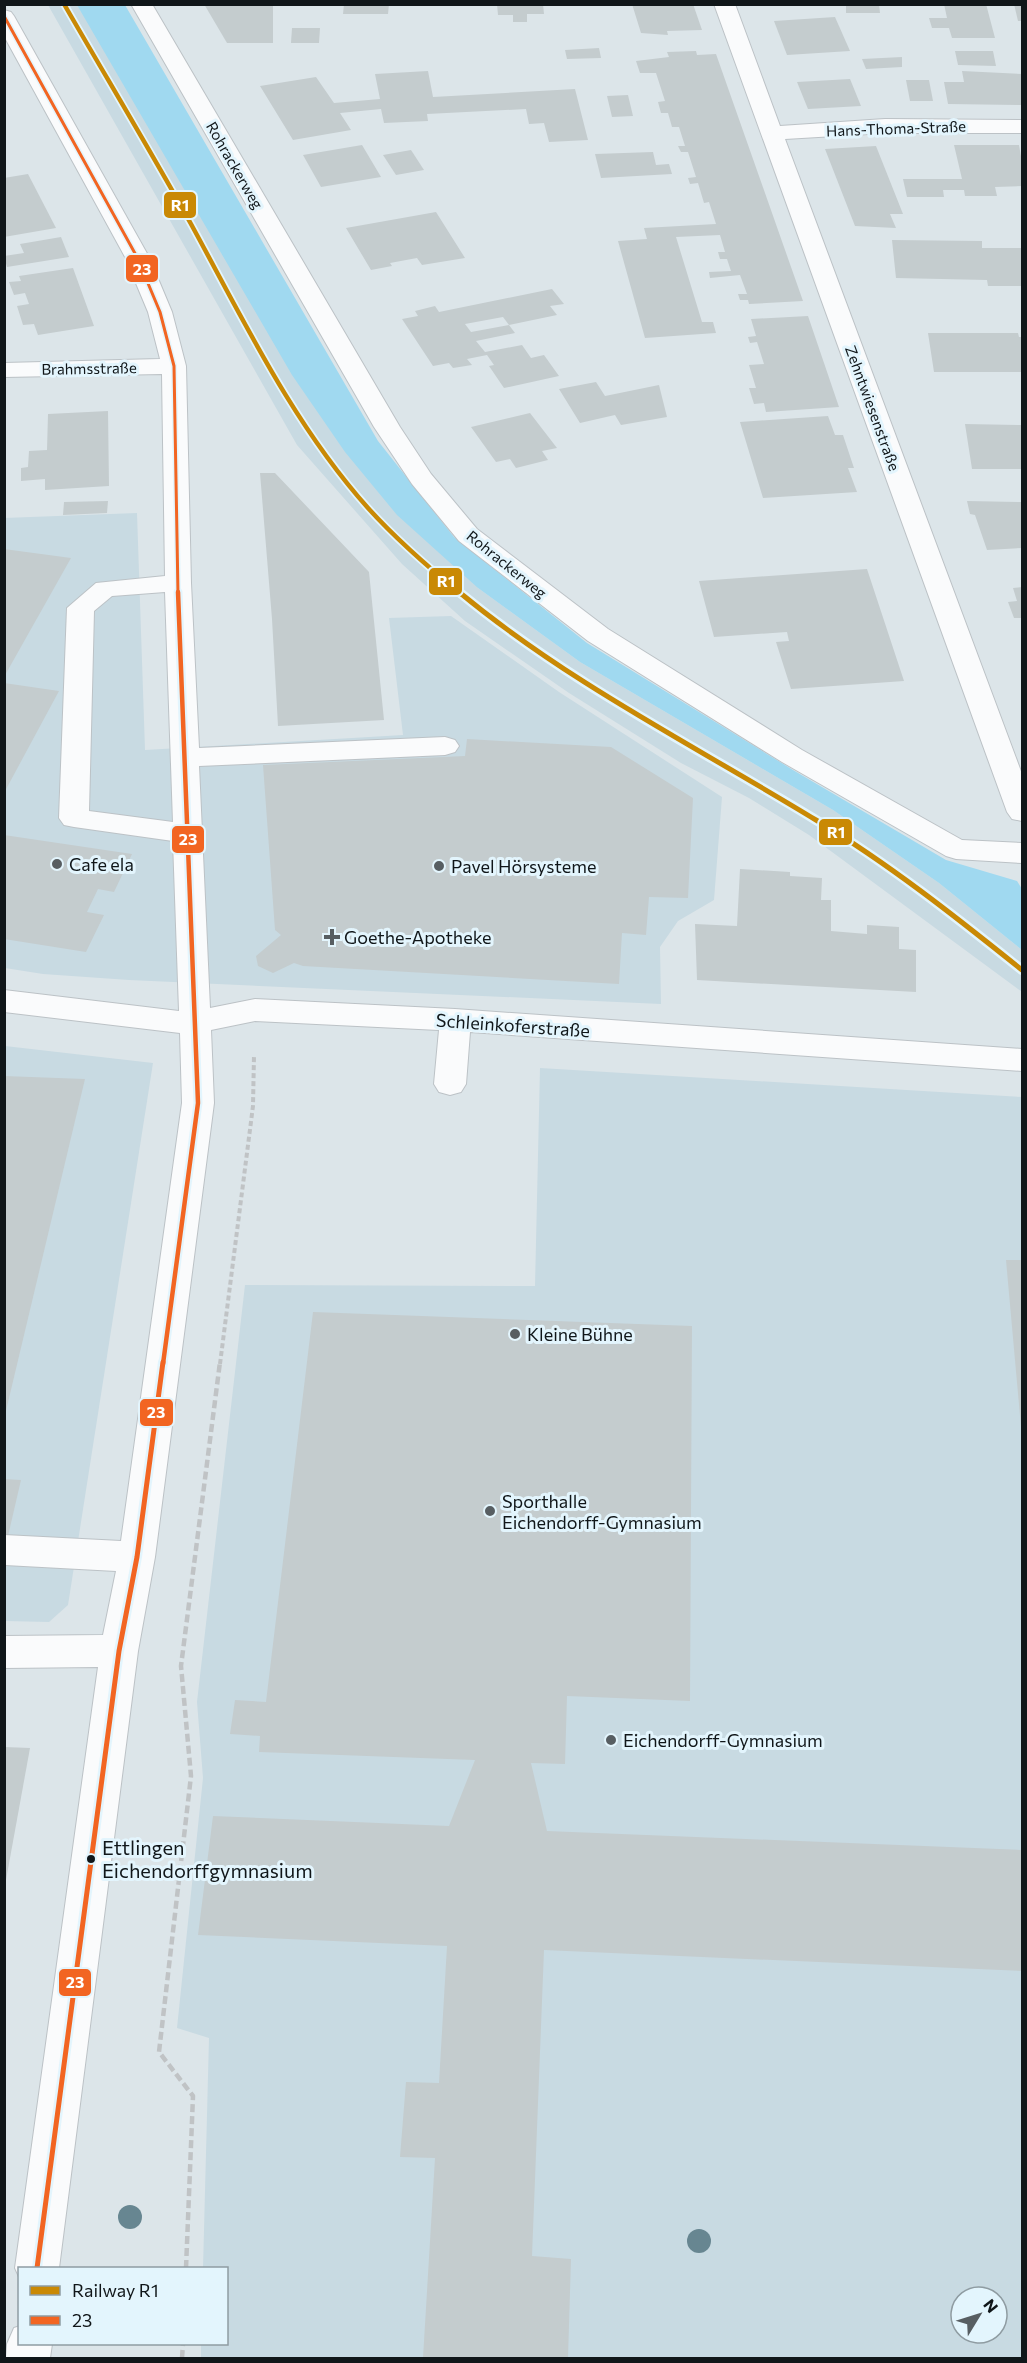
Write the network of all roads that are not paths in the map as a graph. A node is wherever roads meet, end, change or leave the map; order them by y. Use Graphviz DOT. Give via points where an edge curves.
graph roads {
  1 [pos="141,4"];
  2 [pos="724,4"];
  3 [pos="4,16"];
  4 [pos="1023,126"];
  5 [pos="770,133"];
  6 [pos="174,366"];
  7 [pos="4,370"];
  8 [pos="178,583"];
  9 [pos="445,746"];
  10 [pos="186,758"];
  11 [pos="1023,812"];
  12 [pos="189,834"];
  13 [pos="1023,853"];
  14 [pos="4,1001"];
  15 [pos="455,1020"];
  16 [pos="195,1022"];
  17 [pos="1023,1060"];
  18 [pos="450,1084"];
  19 [pos="5,1550"];
  20 [pos="137,1557"];
  21 [pos="119,1651"];
  22 [pos="4,1652"];
  23 [pos="37,2267"];
  1 -- 13 [label="street, Rohrackerweg" via="387,427 421,479 468,535 598,635 792,756 956,849"];
  2 -- 5 [label="street, Zehntwiesenstraße"];
  3 -- 6 [label="street" via="137,257 160,312"];
  4 -- 5 [label="street, Hans-Thoma-Straße" via="885,126"];
  5 -- 11 [label="street, Zehntwiesenstraße"];
  6 -- 7 [label="street, Brahmsstraße"];
  6 -- 8 [label="street"];
  8 -- 10 [label="street"];
  8 -- 12 [label="street" via="105,589 81,608 74,818"];
  9 -- 10 [label="street"];
  10 -- 12 [label="street"];
  12 -- 16 [label="street"];
  14 -- 16 [label="street, Schleinkoferstraße" via="166,1022"];
  15 -- 16 [label="street, Schleinkoferstraße" via="255,1010"];
  15 -- 17 [label="street, Schleinkoferstraße"];
  15 -- 18 [label="street"];
  16 -- 20 [label="street" via="198,1103"];
  19 -- 20 [label="street"];
  20 -- 21 [label="street"];
  21 -- 22 [label="street"];
  21 -- 23 [label="street"];
}
